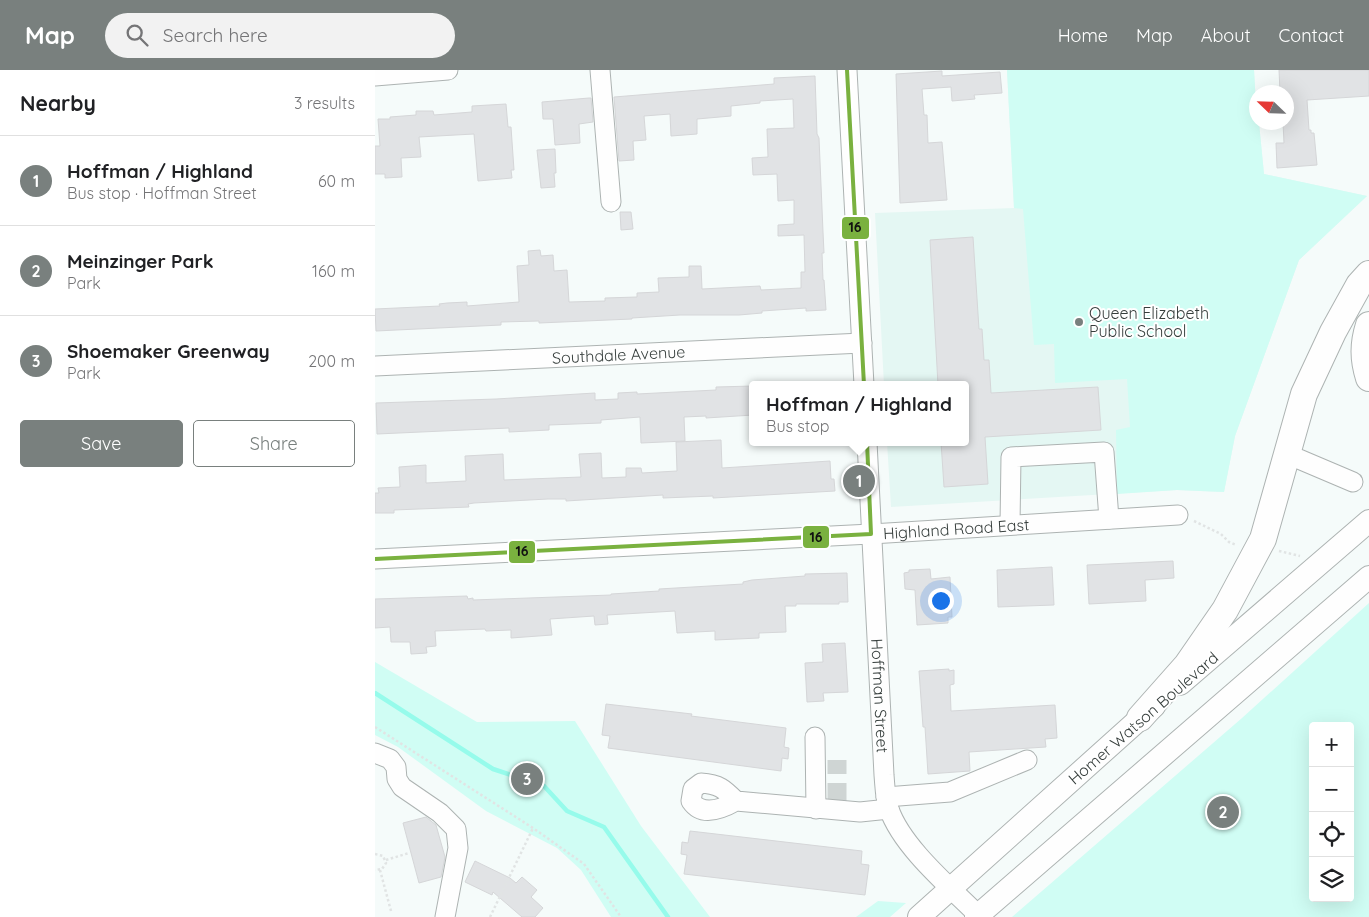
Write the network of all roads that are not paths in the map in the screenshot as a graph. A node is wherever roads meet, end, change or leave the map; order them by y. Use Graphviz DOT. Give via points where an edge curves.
graph roads {
  1 [pos="449,70"];
  2 [pos="600,70"];
  3 [pos="847,70"];
  4 [pos="375,76"];
  5 [pos="611,202"];
  6 [pos="1369,274"];
  7 [pos="1369,325"];
  8 [pos="862,343"];
  9 [pos="375,366"];
  10 [pos="1369,378"];
  11 [pos="864,381"];
  12 [pos="867,446"];
  13 [pos="1287,454"];
  14 [pos="1353,482"];
  15 [pos="1178,516"];
  16 [pos="1109,519"];
  17 [pos="1369,521"];
  18 [pos="1011,525"];
  19 [pos="871,534"];
  20 [pos="375,559"];
  21 [pos="1369,577"];
  22 [pos="1140,718"];
  23 [pos="815,737"];
  24 [pos="375,753"];
  25 [pos="1027,760"];
  26 [pos="735,802"];
  27 [pos="888,803"];
  28 [pos="816,808"];
  29 [pos="951,888"];
  30 [pos="977,916"];
  31 [pos="445,917"];
  32 [pos="919,917"];
  1 -- 4 [label="street"];
  2 -- 5 [label="street"];
  3 -- 8 [label="street"];
  6 -- 13 [label="highway" via="1359,285 1333,332 1308,385"];
  7 -- 10 [label="highway" via="1364,360"];
  8 -- 9 [label="street, Southdale Avenue"];
  8 -- 11 [label="street"];
  12 -- 19 [label="street, Hoffman Street"];
  13 -- 14 [label="street"];
  13 -- 22 [label="highway" via="1263,539 1225,610 1187,665"];
  15 -- 16 [label="street, Highland Road East"];
  16 -- 18 [label="street, Highland Road East"];
  16 -- 18 [label="street" via="1104,452 1011,457"];
  17 -- 22 [label="main road, Homer Watson Boulevard"];
  18 -- 19 [label="street, Highland Road East"];
  19 -- 20 [label="street, Highland Road East"];
  19 -- 27 [label="street, Hoffman Street"];
  21 -- 30 [label="main road"];
  22 -- 29 [label="main road, Homer Watson Boulevard"];
  23 -- 28 [label="street"];
  24 -- 31 [label="street" via="390,759 402,787 440,813 456,829 457,848"];
  25 -- 27 [label="street" via="950,792"];
  26 -- 28 [label="street"];
  27 -- 28 [label="street" via="860,812 837,806"];
  27 -- 29 [label="street, Hoffman Street" via="898,829"];
  29 -- 30 [label="street, Hoffman Street"];
  29 -- 32 [label="main road, Homer Watson Boulevard"];
}
